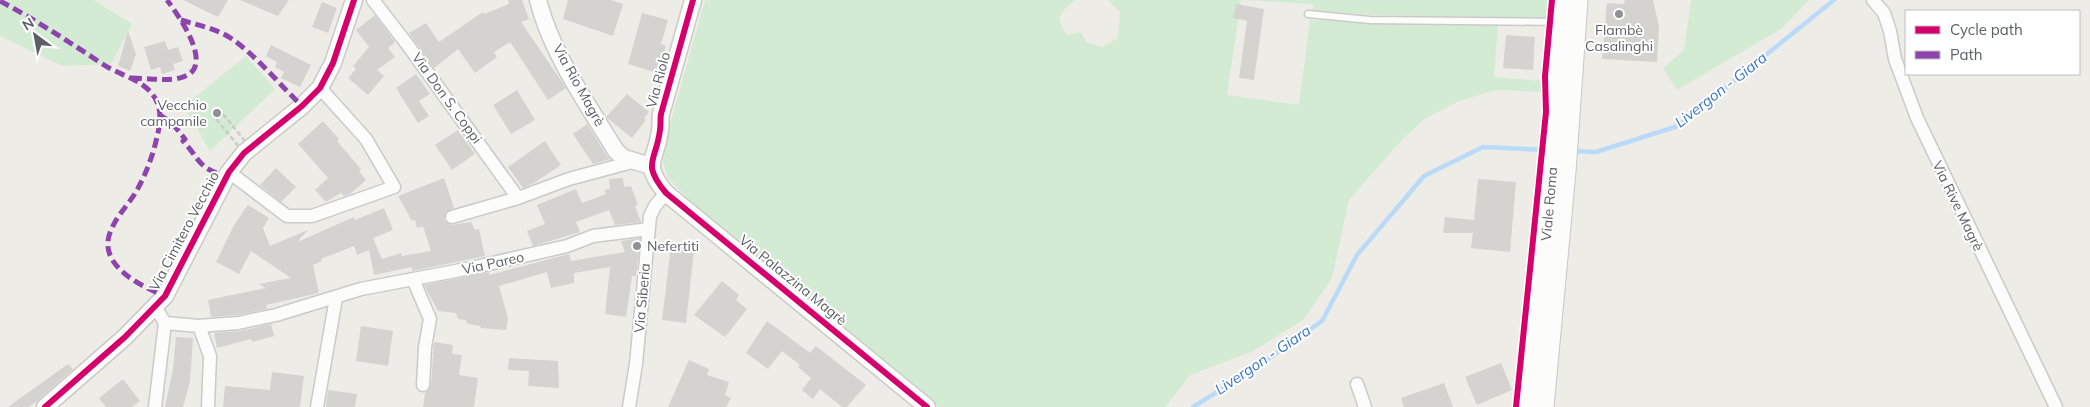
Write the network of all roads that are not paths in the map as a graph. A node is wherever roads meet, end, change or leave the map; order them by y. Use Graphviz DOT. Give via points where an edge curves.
graph roads {
  1 [pos="354,0"];
  2 [pos="373,0"];
  3 [pos="538,0"];
  4 [pos="693,0"];
  5 [pos="1564,0"];
  6 [pos="1578,0"];
  7 [pos="1874,0"];
  8 [pos="1308,14"];
  9 [pos="1570,23"];
  10 [pos="320,88"];
  11 [pos="632,162"];
  12 [pos="651,166"];
  13 [pos="229,172"];
  14 [pos="666,193"];
  15 [pos="518,198"];
  16 [pos="452,217"];
  17 [pos="649,229"];
  18 [pos="1550,261"];
  19 [pos="414,279"];
  20 [pos="336,298"];
  21 [pos="156,308"];
  22 [pos="165,323"];
  23 [pos="199,326"];
  24 [pos="1357,384"];
  25 [pos="423,385"];
  26 [pos="45,407"];
  27 [pos="155,407"];
  28 [pos="208,407"];
  29 [pos="317,407"];
  30 [pos="629,407"];
  31 [pos="927,407"];
  32 [pos="1365,407"];
  33 [pos="1530,407"];
  34 [pos="1544,407"];
  35 [pos="2056,407"];
  1 -- 10 [label="street, Via Cimitero Vecchio" via="333,63"];
  2 -- 15 [label="street, Via Don S. Coppi"];
  3 -- 11 [label="street, Via Rio Magrè" via="564,64 616,151"];
  4 -- 12 [label="street, Via Riolo"];
  5 -- 9 [label="main road, Viale Roma"];
  6 -- 9 [label="main road, Viale Roma"];
  7 -- 35 [label="street, Via Rive Magrè" via="1884,13 1895,59 1917,118"];
  8 -- 9 [label="lane" via="1370,20"];
  9 -- 18 [label="main road, Viale Roma"];
  10 -- 13 [label="street, Via Cimitero Vecchio" via="244,154"];
  10 -- 13 [label="street" via="366,139 394,187 312,216 288,216"];
  11 -- 12 [label="street, Via Rio Magrè"];
  11 -- 15 [label="street, Via Rio Magrè" via="569,179"];
  12 -- 14 [label="street, Via Palazzina Magrè" via="655,179"];
  13 -- 21 [label="street, Via Cimitero Vecchio"];
  14 -- 17 [label="street, Via Siberia" via="654,206"];
  14 -- 31 [label="street, Via Palazzina Magrè"];
  15 -- 16 [label="street, Via Rio Magrè"];
  17 -- 19 [label="street, Via Pareo" via="593,236 567,246"];
  17 -- 30 [label="street, Via Siberia"];
  18 -- 33 [label="main road, Viale Roma"];
  18 -- 34 [label="main road, Viale Roma"];
  19 -- 20 [label="street, Via Pareo" via="361,289"];
  19 -- 25 [label="street" via="430,319"];
  20 -- 23 [label="street, Via Pareo" via="238,323"];
  20 -- 29 [label="street"];
  21 -- 22 [label="street"];
  21 -- 26 [label="street, Via Cimitero Vecchio"];
  22 -- 23 [label="street, Via Pareo"];
  22 -- 27 [label="street"];
  23 -- 28 [label="street" via="210,356"];
  24 -- 32 [label="street"];
}
